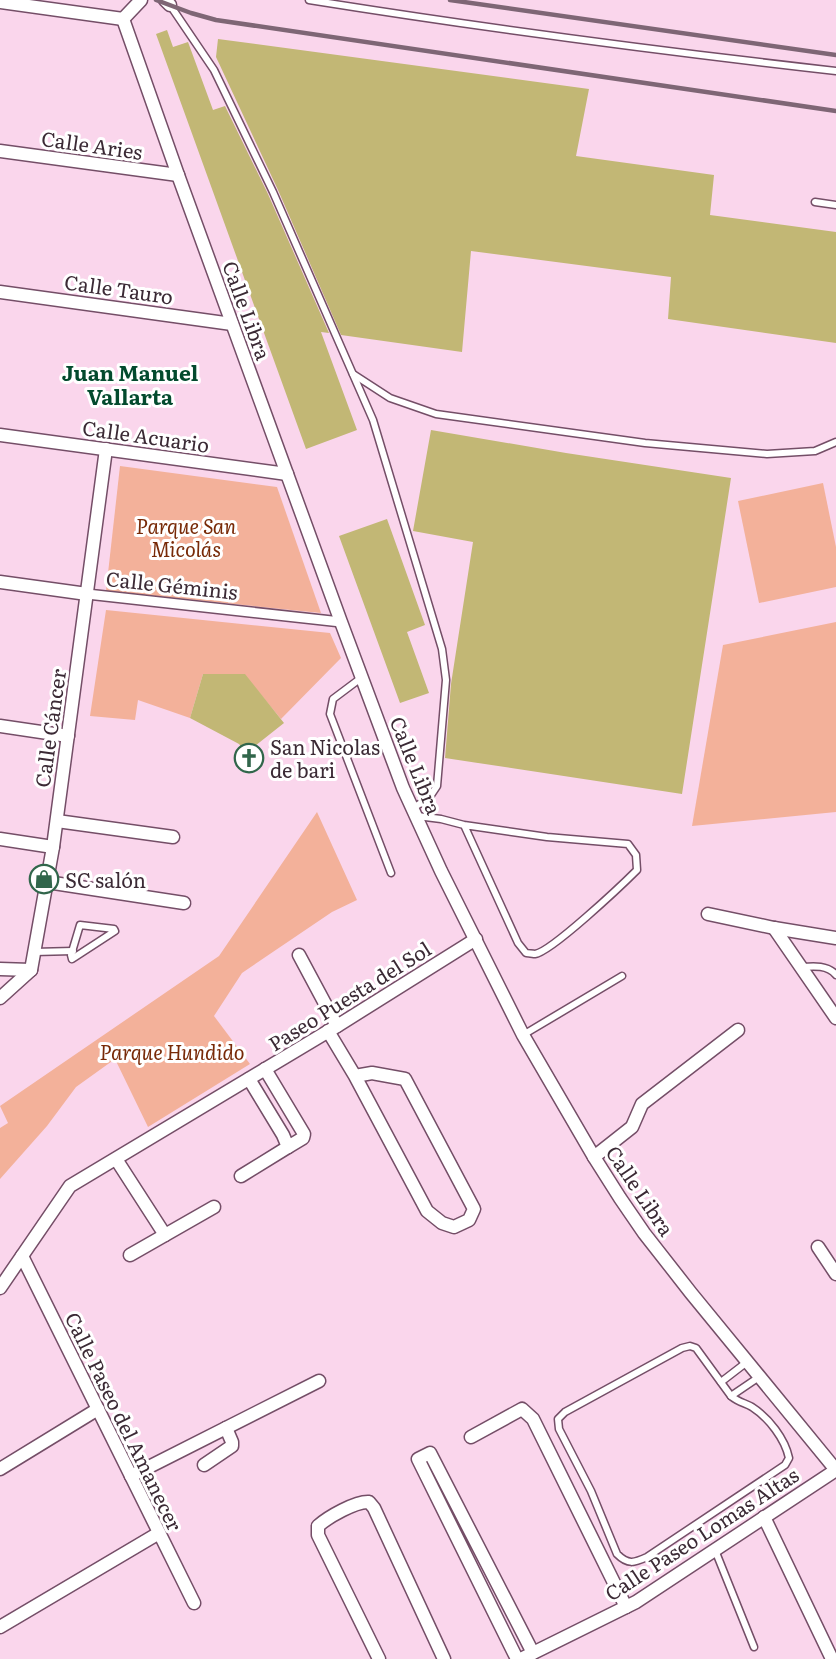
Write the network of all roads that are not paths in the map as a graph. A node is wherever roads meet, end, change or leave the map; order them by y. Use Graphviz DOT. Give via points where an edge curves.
graph roads {
  1 [pos="141,0"];
  2 [pos="309,0"];
  3 [pos="0,2"];
  4 [pos="168,2"];
  5 [pos="123,19"];
  6 [pos="836,71"];
  7 [pos="0,151"];
  8 [pos="178,175"];
  9 [pos="815,202"];
  10 [pos="836,205"];
  11 [pos="0,292"];
  12 [pos="232,324"];
  13 [pos="353,373"];
  14 [pos="0,435"];
  15 [pos="836,442"];
  16 [pos="106,449"];
  17 [pos="287,474"];
  18 [pos="0,582"];
  19 [pos="87,594"];
  20 [pos="341,622"];
  21 [pos="362,678"];
  22 [pos="0,726"];
  23 [pos="68,736"];
  24 [pos="414,812"];
  25 [pos="57,821"];
  26 [pos="464,825"];
  27 [pos="173,837"];
  28 [pos="0,839"];
  29 [pos="53,847"];
  30 [pos="391,873"];
  31 [pos="47,882"];
  32 [pos="184,903"];
  33 [pos="708,914"];
  34 [pos="774,928"];
  35 [pos="836,938"];
  36 [pos="476,939"];
  37 [pos="73,951"];
  38 [pos="34,952"];
  39 [pos="299,955"];
  40 [pos="801,967"];
  41 [pos="0,969"];
  42 [pos="31,970"];
  43 [pos="836,975"];
  44 [pos="622,976"];
  45 [pos="0,998"];
  46 [pos="836,1018"];
  47 [pos="333,1029"];
  48 [pos="738,1030"];
  49 [pos="523,1035"];
  50 [pos="265,1069"];
  51 [pos="354,1076"];
  52 [pos="249,1079"];
  53 [pos="288,1147"];
  54 [pos="594,1157"];
  55 [pos="116,1159"];
  56 [pos="241,1176"];
  57 [pos="214,1207"];
  58 [pos="165,1235"];
  59 [pos="818,1247"];
  60 [pos="130,1255"];
  61 [pos="22,1256"];
  62 [pos="836,1274"];
  63 [pos="0,1288"];
  64 [pos="747,1362"];
  65 [pos="759,1377"];
  66 [pos="319,1381"];
  67 [pos="721,1382"];
  68 [pos="731,1396"];
  69 [pos="98,1409"];
  70 [pos="226,1428"];
  71 [pos="471,1437"];
  72 [pos="204,1465"];
  73 [pos="0,1469"];
  74 [pos="836,1470"];
  75 [pos="131,1476"];
  76 [pos="764,1517"];
  77 [pos="159,1533"];
  78 [pos="715,1550"];
  79 [pos="194,1603"];
  80 [pos="626,1607"];
  81 [pos="0,1627"];
  82 [pos="753,1647"];
  83 [pos="533,1653"];
  84 [pos="378,1659"];
  85 [pos="444,1659"];
  86 [pos="519,1659"];
  87 [pos="832,1659"];
  1 -- 5 [label="street"];
  2 -- 6 [label="lane" via="424,19"];
  3 -- 5 [label="street"];
  4 -- 13 [label="lane" via="214,70"];
  5 -- 8 [label="street, Calle Libra"];
  7 -- 8 [label="street, Calle Aries"];
  8 -- 12 [label="street, Calle Libra"];
  9 -- 10 [label="lane"];
  11 -- 12 [label="street, Calle Tauro"];
  12 -- 17 [label="street, Calle Libra"];
  13 -- 15 [label="lane" via="390,398 447,416 767,454 815,451"];
  13 -- 24 [label="lane" via="373,420 442,649 446,680 437,786"];
  14 -- 16 [label="street, Calle Acuario"];
  16 -- 17 [label="street, Calle Acuario"];
  16 -- 19 [label="street, Calle Cáncer"];
  17 -- 20 [label="street, Calle Libra"];
  18 -- 19 [label="street, Calle Géminis"];
  19 -- 20 [label="street, Calle Géminis"];
  19 -- 23 [label="street, Calle Cáncer"];
  20 -- 21 [label="street, Calle Libra"];
  21 -- 24 [label="street, Calle Libra"];
  21 -- 30 [label="lane" via="333,699 330,714"];
  22 -- 23 [label="street"];
  23 -- 25 [label="street, Calle Cáncer"];
  24 -- 26 [label="lane"];
  24 -- 36 [label="street, Calle Libra"];
  25 -- 27 [label="street"];
  25 -- 29 [label="street, Calle Cáncer"];
  26 -- 26 [label="lane" via="628,844 636,855 637,870 545,950 526,953"];
  28 -- 29 [label="street"];
  29 -- 31 [label="street, Calle Cáncer"];
  31 -- 32 [label="street"];
  31 -- 38 [label="street, Calle Cáncer"];
  33 -- 34 [label="street"];
  34 -- 35 [label="street"];
  34 -- 40 [label="street"];
  36 -- 47 [label="street, Paseo Puesta del Sol"];
  36 -- 49 [label="street, Calle Libra"];
  37 -- 37 [label="lane" via="80,925 114,930 73,959"];
  37 -- 38 [label="lane"];
  38 -- 42 [label="street, Calle Cáncer"];
  39 -- 47 [label="street"];
  40 -- 43 [label="lane" via="817,965"];
  40 -- 46 [label="street"];
  41 -- 42 [label="street"];
  42 -- 45 [label="street"];
  44 -- 49 [label="lane"];
  47 -- 50 [label="street, Paseo Puesta del Sol"];
  47 -- 51 [label="street"];
  48 -- 54 [label="street" via="642,1104 632,1127"];
  49 -- 54 [label="street, Calle Libra"];
  50 -- 52 [label="street, Paseo Puesta del Sol"];
  50 -- 53 [label="street" via="304,1134"];
  51 -- 51 [label="street" via="372,1073 405,1079 474,1209 470,1220 454,1227 427,1211"];
  52 -- 53 [label="street"];
  52 -- 55 [label="street, Paseo Puesta del Sol"];
  53 -- 56 [label="street"];
  54 -- 64 [label="street, Calle Libra" via="644,1233"];
  55 -- 58 [label="street"];
  55 -- 61 [label="street, Paseo Puesta del Sol" via="70,1186"];
  57 -- 58 [label="street"];
  58 -- 60 [label="street"];
  59 -- 62 [label="street"];
  61 -- 63 [label="street, Paseo Puesta del Sol"];
  61 -- 69 [label="street, Calle Paseo del Amanecer"];
  64 -- 65 [label="street, Calle Libra"];
  64 -- 67 [label="lane"];
  65 -- 68 [label="lane"];
  65 -- 74 [label="street, Calle Libra"];
  66 -- 70 [label="street"];
  67 -- 68 [label="lane"];
  67 -- 68 [label="lane" via="696,1348 690,1346 558,1419 559,1429 617,1554 624,1560 635,1563 647,1557 785,1465 789,1458 787,1448 768,1420"];
  69 -- 73 [label="street"];
  69 -- 75 [label="street, Calle Paseo del Amanecer"];
  70 -- 72 [label="street" via="232,1446"];
  70 -- 75 [label="street"];
  71 -- 80 [label="street" via="522,1409 533,1419"];
  74 -- 76 [label="street, Calle Paseo Lomas Altas"];
  75 -- 77 [label="street, Calle Paseo del Amanecer"];
  76 -- 78 [label="street, Calle Paseo Lomas Altas"];
  76 -- 87 [label="street"];
  77 -- 79 [label="street, Calle Paseo del Amanecer"];
  77 -- 81 [label="street"];
  78 -- 80 [label="street, Calle Paseo Lomas Altas"];
  78 -- 82 [label="lane"];
  80 -- 83 [label="street, Calle Paseo Lomas Altas"];
  83 -- 86 [label="street, Calle Paseo Lomas Altas"];
  83 -- 86 [label="street" via="430,1453 418,1459"];
  84 -- 85 [label="street" via="318,1535 318,1526 324,1521 361,1502 369,1502 374,1508"];
}
